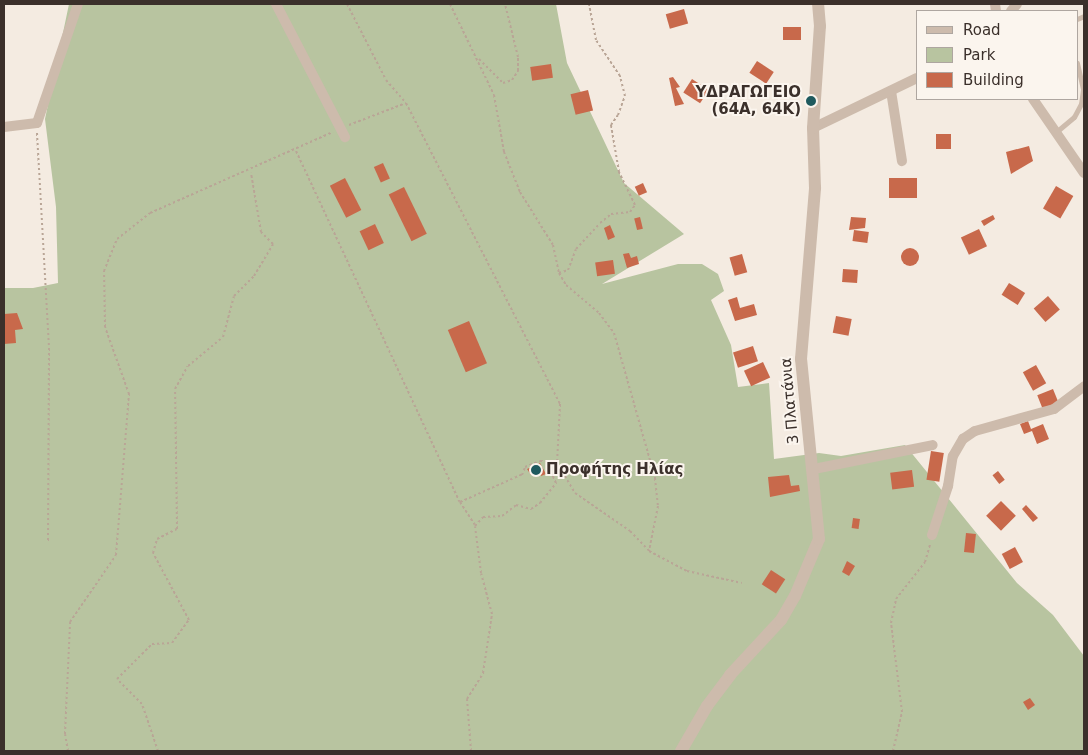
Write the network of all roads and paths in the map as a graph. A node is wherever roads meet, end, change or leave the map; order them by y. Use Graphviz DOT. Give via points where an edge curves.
graph roads {
  1 [pos="78,4"];
  2 [pos="276,4"];
  3 [pos="347,4"];
  4 [pos="450,4"];
  5 [pos="505,4"];
  6 [pos="589,4"];
  7 [pos="818,4"];
  8 [pos="477,58"];
  9 [pos="1078,67"];
  10 [pos="916,78"];
  11 [pos="890,91"];
  12 [pos="1034,100"];
  13 [pos="406,103"];
  14 [pos="37,123"];
  15 [pos="4,126"];
  16 [pos="814,128"];
  17 [pos="1056,132"];
  18 [pos="343,133"];
  19 [pos="296,151"];
  20 [pos="902,161"];
  21 [pos="251,172"];
  22 [pos="1084,173"];
  23 [pos="559,273"];
  24 [pos="1084,386"];
  25 [pos="933,445"];
  26 [pos="546,462"];
  27 [pos="558,462"];
  28 [pos="814,469"];
  29 [pos="460,502"];
  30 [pos="475,526"];
  31 [pos="932,535"];
  32 [pos="48,543"];
  33 [pos="649,551"];
  34 [pos="742,583"];
  35 [pos="68,751"];
  36 [pos="158,751"];
  37 [pos="471,751"];
  38 [pos="680,751"];
  39 [pos="893,751"];
  1 -- 14 [label="street"];
  2 -- 18 [label="street"];
  3 -- 13 [label="path" via="386,80"];
  4 -- 8 [label="path"];
  5 -- 8 [label="path" via="518,57 518,71 512,80 503,83"];
  6 -- 23 [label="path" via="596,40 620,76 625,96 611,125 619,172 635,205 630,212 611,214 576,249 568,270"];
  7 -- 16 [label="street, 3 Πλατάνια" via="819,57"];
  8 -- 23 [label="path" via="494,95 504,152 520,192 553,245"];
  9 -- 17 [label="lane" via="1083,89 1081,104 1069,123"];
  10 -- 11 [label="street"];
  11 -- 16 [label="street"];
  11 -- 20 [label="street"];
  12 -- 17 [label="street"];
  13 -- 18 [label="path"];
  13 -- 27 [label="path" via="560,404"];
  14 -- 15 [label="street"];
  14 -- 32 [label="path" via="50,348"];
  16 -- 28 [label="street, 3 Πλατάνια" via="815,188 801,359"];
  17 -- 22 [label="street"];
  18 -- 19 [label="path"];
  19 -- 29 [label="path"];
  19 -- 35 [label="path" via="150,213 117,239 104,270 105,327 129,394 126,446 116,555 70,622 65,734"];
  21 -- 36 [label="path" via="261,232 273,244 254,276 234,296 222,338 188,366 175,389 177,529 157,539 152,553 189,620 172,644 152,644 117,678 142,704"];
  23 -- 33 [label="path" via="566,285 614,332 654,478 658,506"];
  24 -- 31 [label="street" via="1054,409 974,431 963,439 953,456 948,486"];
  25 -- 28 [label="street"];
  26 -- 27 [label="path"];
  26 -- 29 [label="path" via="525,467 523,475"];
  26 -- 30 [label="path" via="556,483 540,503 531,509 516,505 502,516 483,517"];
  27 -- 33 [label="path" via="575,493 630,532"];
  28 -- 38 [label="street, 3 Πλατάνια" via="819,539 796,596 781,620 730,675"];
  29 -- 30 [label="path"];
  30 -- 37 [label="path" via="481,573 492,614 483,674 468,698"];
  31 -- 39 [label="path" via="929,554 896,599 893,615 902,712"];
  33 -- 34 [label="path" via="687,571"];
}
